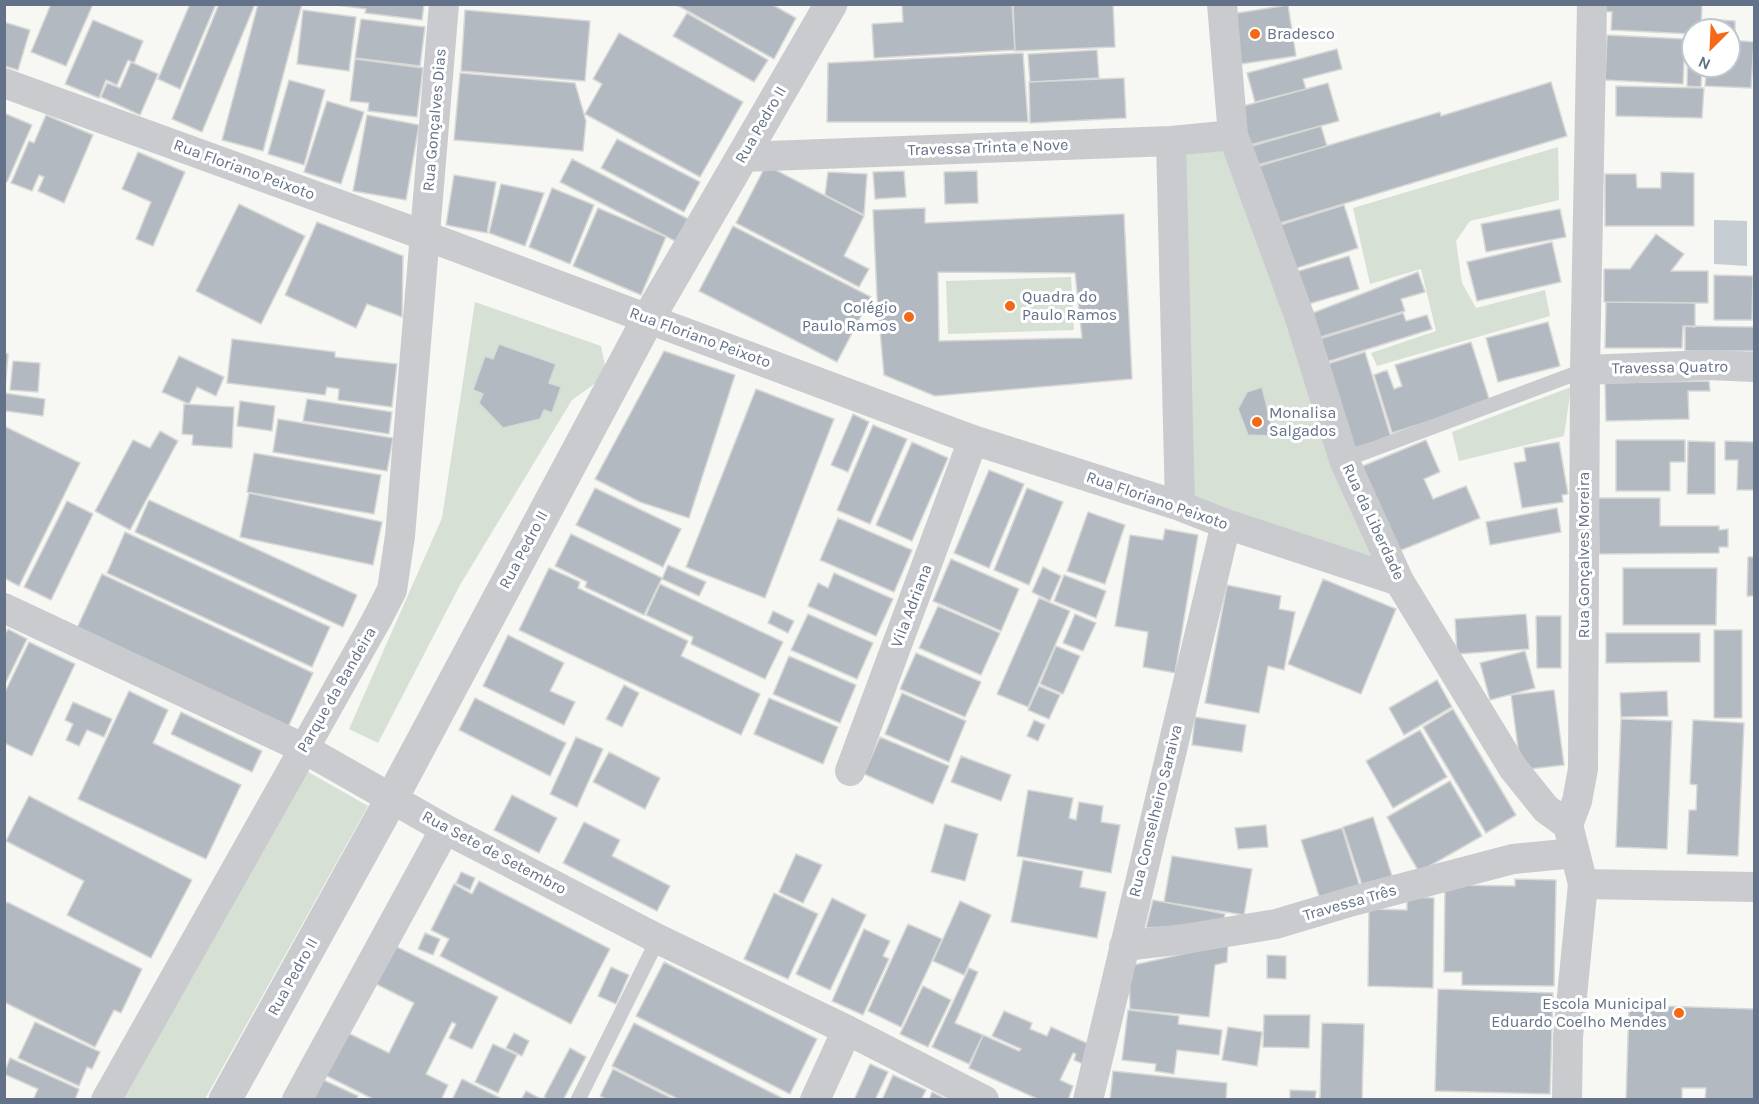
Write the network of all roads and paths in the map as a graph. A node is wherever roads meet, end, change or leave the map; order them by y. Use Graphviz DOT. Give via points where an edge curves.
graph roads {
  1 [pos="444,4"];
  2 [pos="831,4"];
  3 [pos="1222,4"];
  4 [pos="1592,4"];
  5 [pos="4,83"];
  6 [pos="1233,135"];
  7 [pos="1171,141"];
  8 [pos="742,158"];
  9 [pos="426,236"];
  10 [pos="648,319"];
  11 [pos="1755,367"];
  12 [pos="1585,370"];
  13 [pos="973,440"];
  14 [pos="1344,460"];
  15 [pos="1180,507"];
  16 [pos="1226,524"];
  17 [pos="1399,581"];
  18 [pos="4,608"];
  19 [pos="303,748"];
  20 [pos="850,771"];
  21 [pos="392,798"];
  22 [pos="445,829"];
  23 [pos="1571,839"];
  24 [pos="1583,884"];
  25 [pos="1755,887"];
  26 [pos="658,939"];
  27 [pos="1124,946"];
  28 [pos="847,1030"];
  29 [pos="106,1100"];
  30 [pos="225,1100"];
  31 [pos="297,1100"];
  32 [pos="579,1100"];
  33 [pos="815,1100"];
  34 [pos="984,1100"];
  35 [pos="1088,1100"];
  36 [pos="1568,1100"];
  1 -- 9 [label="street, Rua Gonçalves Dias"];
  2 -- 8 [label="street, Rua Pedro II"];
  3 -- 6 [label="street, Rua da Liberdade"];
  4 -- 12 [label="street, Rua Gonçalves Moreira"];
  5 -- 9 [label="street, Rua Floriano Peixoto"];
  6 -- 7 [label="street, Travessa Trinta e Nove"];
  6 -- 14 [label="street, Rua da Liberdade" via="1300,318"];
  7 -- 8 [label="street, Travessa Trinta e Nove"];
  7 -- 15 [label="street"];
  8 -- 10 [label="street, Rua Pedro II"];
  9 -- 10 [label="street, Rua Floriano Peixoto"];
  9 -- 19 [label="street, Parque da Bandeira" via="392,590"];
  10 -- 13 [label="street, Rua Floriano Peixoto"];
  10 -- 21 [label="street, Rua Pedro II"];
  11 -- 12 [label="street, Travessa Quatro"];
  12 -- 14 [label="lane"];
  12 -- 23 [label="street, Rua Gonçalves Moreira" via="1583,769"];
  13 -- 15 [label="street, Rua Floriano Peixoto"];
  13 -- 20 [label="street, Vila Adriana"];
  14 -- 17 [label="street, Rua da Liberdade"];
  15 -- 16 [label="street, Rua Floriano Peixoto"];
  16 -- 17 [label="street, Rua Floriano Peixoto"];
  16 -- 27 [label="street, Rua Conselheiro Saraiva"];
  17 -- 23 [label="street, Rua da Liberdade" via="1513,768"];
  18 -- 19 [label="street, Rua Sete de Setembro"];
  19 -- 21 [label="street, Rua Sete de Setembro"];
  19 -- 29 [label="street, Parque da Bandeira"];
  21 -- 22 [label="street, Rua Sete de Setembro"];
  21 -- 30 [label="street, Rua Pedro II"];
  22 -- 26 [label="street, Rua Sete de Setembro"];
  22 -- 31 [label="street"];
  23 -- 24 [label="street"];
  23 -- 27 [label="street, Travessa Três" via="1513,859 1276,924"];
  24 -- 25 [label="street"];
  24 -- 36 [label="street" via="1569,1037"];
  26 -- 28 [label="street, Rua Sete de Setembro"];
  26 -- 32 [label="lane"];
  27 -- 35 [label="street, Rua Conselheiro Saraiva"];
  28 -- 33 [label="street"];
  28 -- 34 [label="street, Rua Sete de Setembro"];
}
